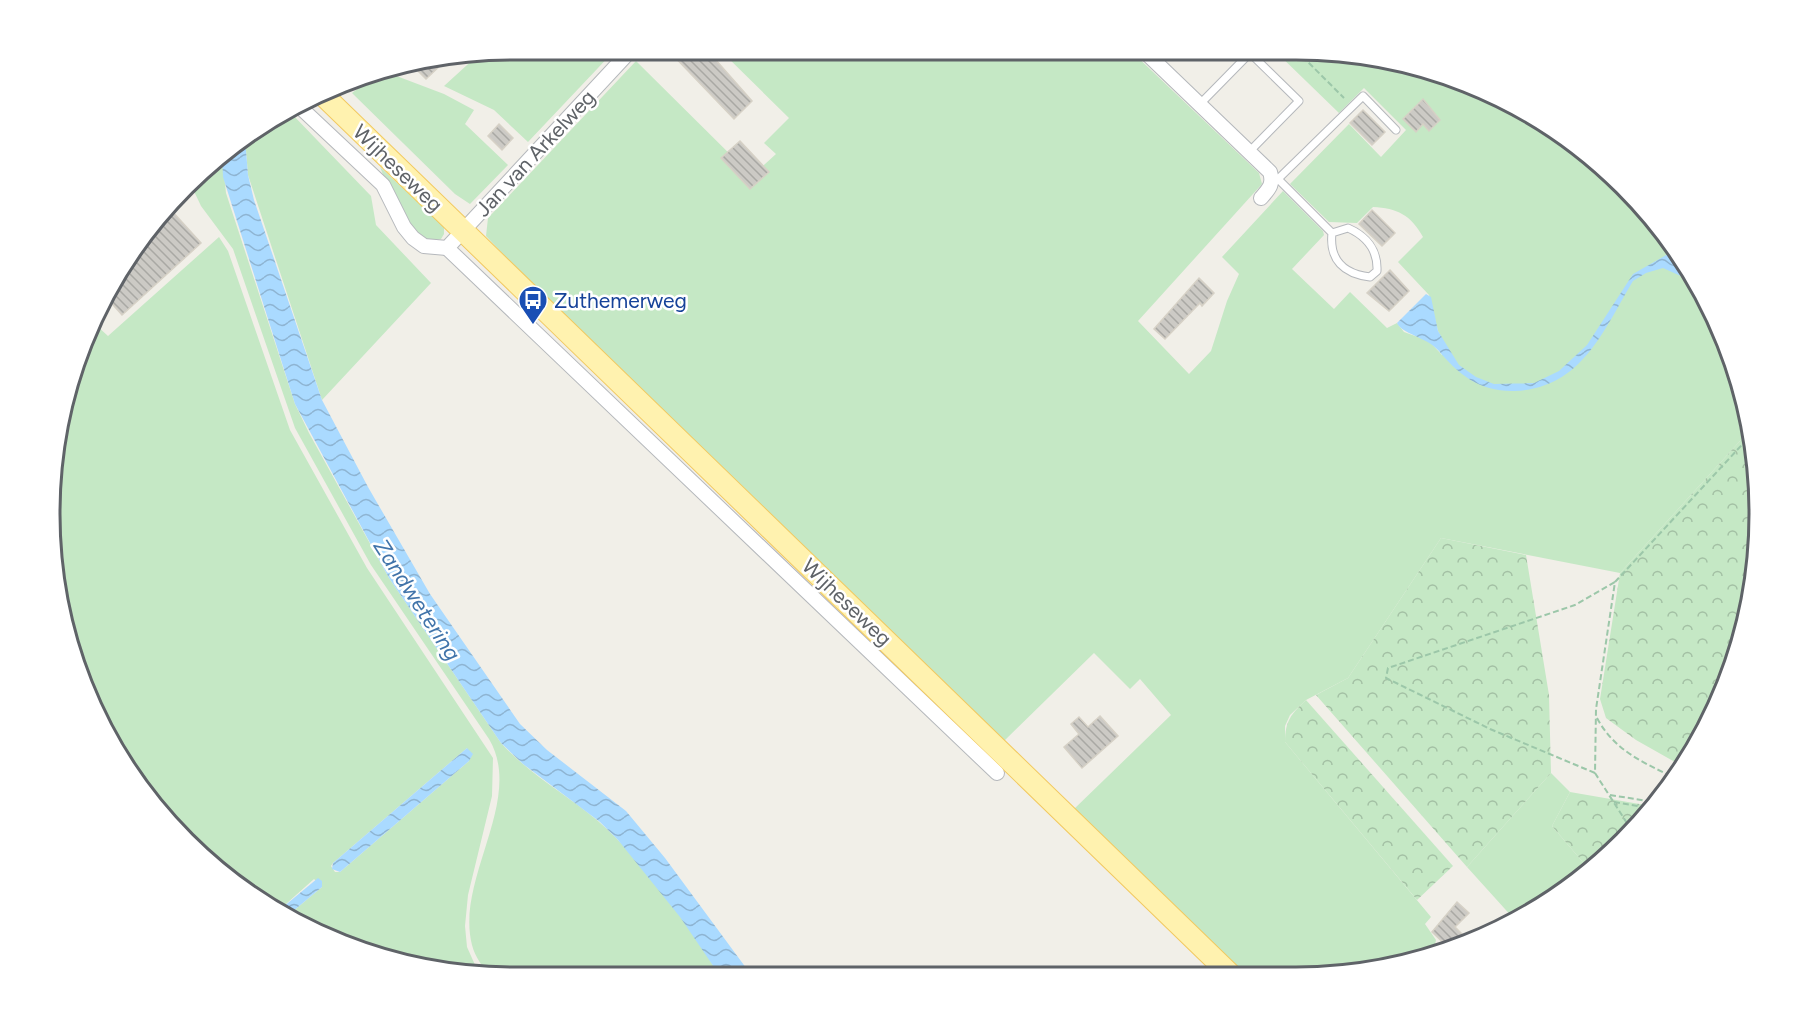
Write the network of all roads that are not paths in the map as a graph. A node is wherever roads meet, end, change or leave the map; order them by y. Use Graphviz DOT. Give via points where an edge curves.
graph roads {
  1 [pos="622,60"];
  2 [pos="1153,60"];
  3 [pos="1243,60"];
  4 [pos="1259,60"];
  5 [pos="328,100"];
  6 [pos="1200,105"];
  7 [pos="305,111"];
  8 [pos="315,121"];
  9 [pos="1396,130"];
  10 [pos="1249,152"];
  11 [pos="1275,179"];
  12 [pos="1261,198"];
  13 [pos="463,231"];
  14 [pos="1332,233"];
  15 [pos="447,248"];
  16 [pos="997,773"];
  17 [pos="1223,967"];
  1 -- 13 [label="street, Jan van Arkelweg"];
  2 -- 6 [label="street"];
  3 -- 6 [label="lane"];
  4 -- 10 [label="lane" via="1299,101"];
  5 -- 8 [label="street, Wijheseweg"];
  5 -- 13 [label="main road, Wijheseweg"];
  6 -- 10 [label="street"];
  7 -- 8 [label="street, Wijheseweg"];
  8 -- 15 [label="street, Wijheseweg" via="383,185 413,238 424,246"];
  9 -- 11 [label="lane" via="1363,96"];
  10 -- 11 [label="street"];
  11 -- 12 [label="street"];
  11 -- 14 [label="lane"];
  13 -- 15 [label="street"];
  13 -- 17 [label="main road, Wijheseweg"];
  14 -- 14 [label="lane" via="1331,247 1337,261 1349,272 1371,277 1377,271 1378,260 1362,234 1348,228"];
  15 -- 16 [label="street, Wijheseweg"];
}
